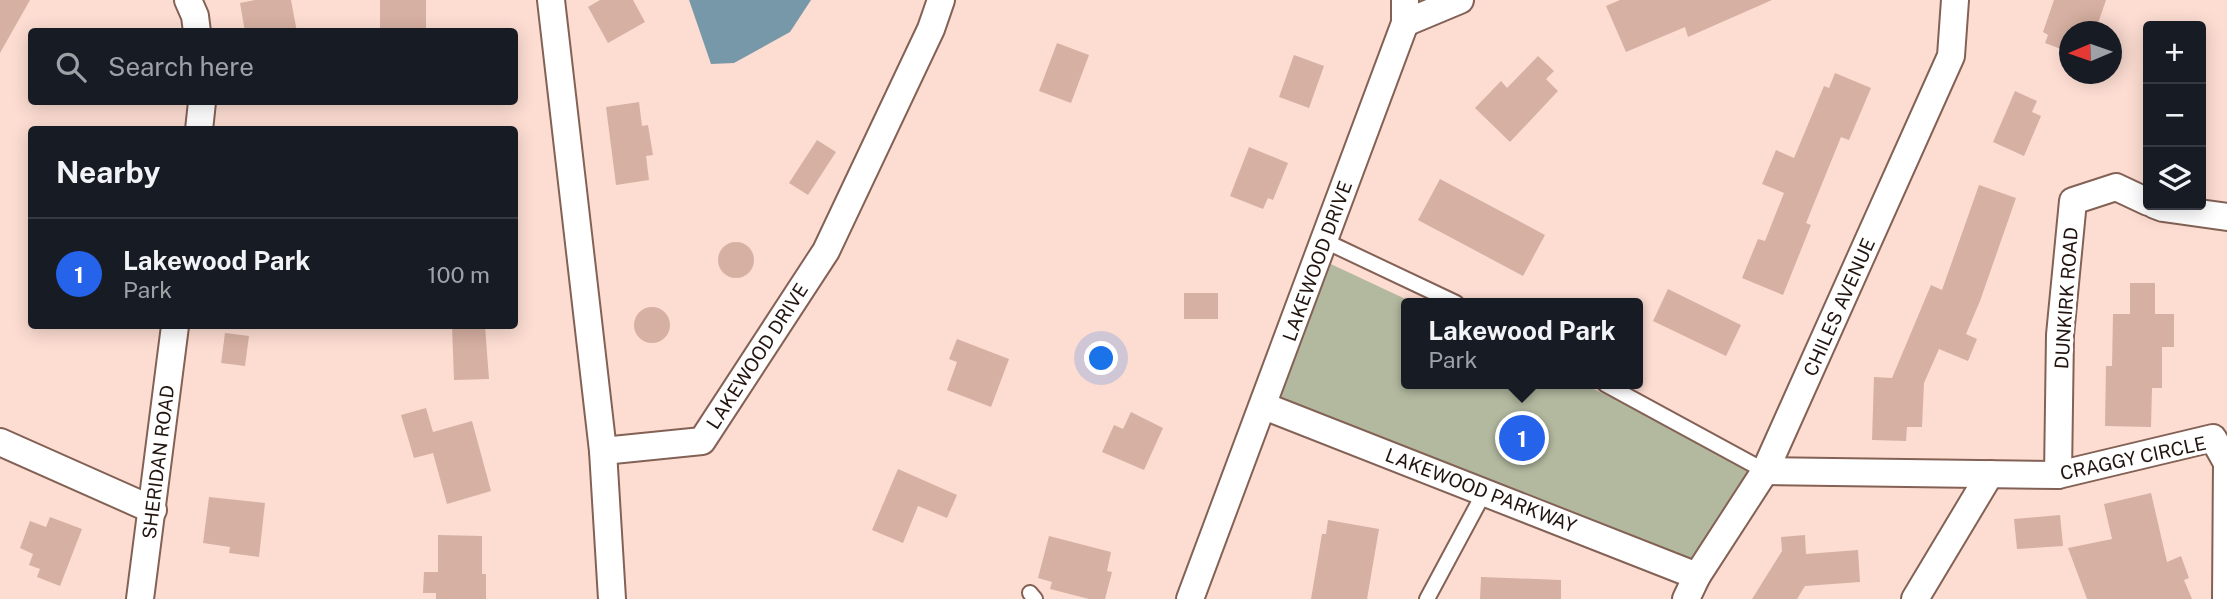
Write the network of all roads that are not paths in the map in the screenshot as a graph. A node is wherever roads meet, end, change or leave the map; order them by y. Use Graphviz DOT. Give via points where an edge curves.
graph roads {
  1 [pos="188,0"];
  2 [pos="551,0"];
  3 [pos="942,0"];
  4 [pos="1460,0"];
  5 [pos="1955,0"];
  6 [pos="1405,11"];
  7 [pos="196,28"];
  8 [pos="202,105"];
  9 [pos="199,126"];
  10 [pos="2143,200"];
  11 [pos="2177,210"];
  12 [pos="2227,217"];
  13 [pos="1325,240"];
  14 [pos="1446,298"];
  15 [pos="175,329"];
  16 [pos="1614,389"];
  17 [pos="1264,406"];
  18 [pos="0,442"];
  19 [pos="603,451"];
  20 [pos="1765,471"];
  21 [pos="1990,474"];
  22 [pos="2058,475"];
  23 [pos="1485,491"];
  24 [pos="153,510"];
  25 [pos="1691,588"];
  26 [pos="140,599"];
  27 [pos="612,599"];
  28 [pos="1190,599"];
  29 [pos="1427,599"];
  30 [pos="1915,599"];
  31 [pos="2227,599"];
  1 -- 7 [label="street"];
  2 -- 19 [label="street"];
  3 -- 19 [label="street, LAKEWOOD DRIVE" via="826,251 702,441"];
  4 -- 6 [label="street"];
  5 -- 20 [label="street, CHILES AVENUE" via="1951,56"];
  6 -- 13 [label="street, LAKEWOOD DRIVE"];
  8 -- 9 [label="street"];
  10 -- 22 [label="street, DUNKIRK ROAD" via="2116,187 2073,201 2060,335"];
  11 -- 12 [label="street"];
  13 -- 14 [label="lane"];
  13 -- 17 [label="street, LAKEWOOD DRIVE"];
  15 -- 24 [label="street, SHERIDAN ROAD"];
  16 -- 20 [label="lane"];
  17 -- 23 [label="street, LAKEWOOD PARKWAY"];
  17 -- 28 [label="street, LAKEWOOD DRIVE"];
  18 -- 24 [label="street"];
  19 -- 27 [label="street"];
  20 -- 21 [label="street, CRAGGY CIRCLE"];
  20 -- 25 [label="street, CHILES AVENUE"];
  21 -- 22 [label="street, CRAGGY CIRCLE"];
  21 -- 30 [label="street"];
  22 -- 31 [label="street, CRAGGY CIRCLE" via="2213,438 2227,463"];
  23 -- 25 [label="street, LAKEWOOD PARKWAY"];
  23 -- 29 [label="lane"];
  24 -- 26 [label="street, SHERIDAN ROAD"];
}
